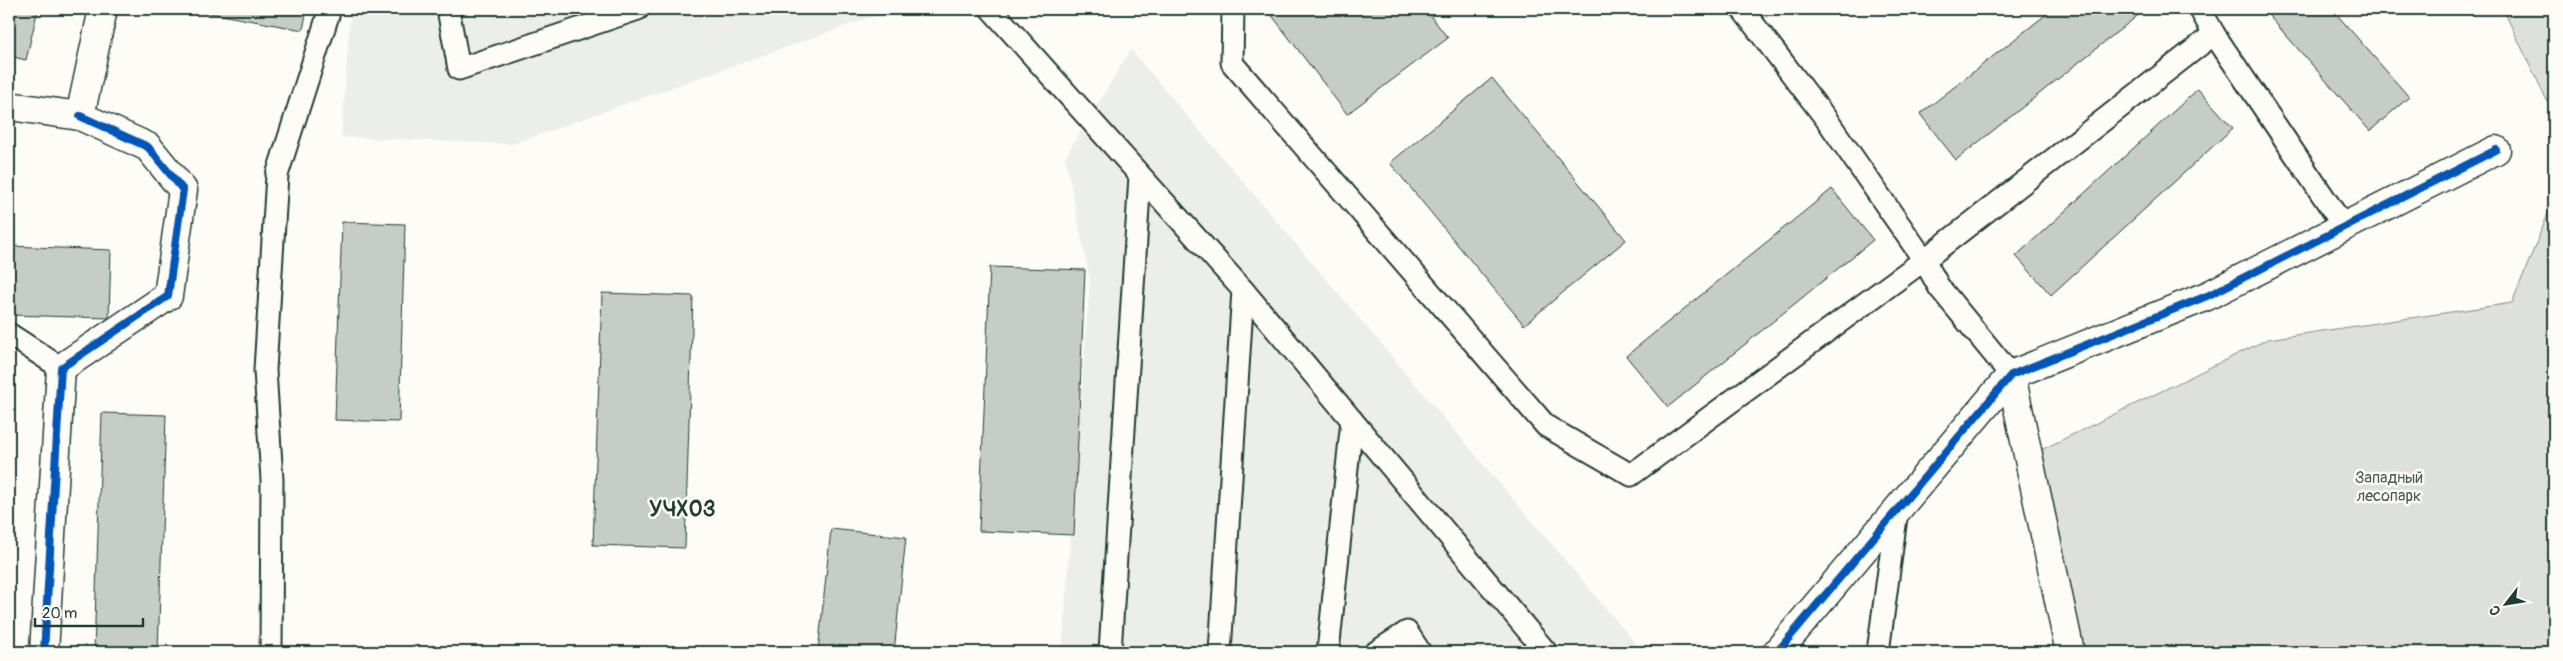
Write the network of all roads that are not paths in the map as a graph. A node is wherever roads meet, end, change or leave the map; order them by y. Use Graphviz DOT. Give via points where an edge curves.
graph roads {
  1 [pos="103,9"];
  2 [pos="330,9"];
  3 [pos="448,9"];
  4 [pos="638,9"];
  5 [pos="991,9"];
  6 [pos="1232,9"];
  7 [pos="1742,9"];
  8 [pos="2200,9"];
  9 [pos="2214,34"];
  10 [pos="9,106"];
  11 [pos="80,116"];
  12 [pos="2496,150"];
  13 [pos="1140,176"];
  14 [pos="2344,227"];
  15 [pos="1924,260"];
  16 [pos="1242,290"];
  17 [pos="9,334"];
  18 [pos="60,368"];
  19 [pos="2011,375"];
  20 [pos="1352,420"];
  21 [pos="1897,510"];
  22 [pos="44,652"];
  23 [pos="271,652"];
  24 [pos="1110,652"];
  25 [pos="1220,652"];
  26 [pos="1328,652"];
  27 [pos="1376,652"];
  28 [pos="1420,652"];
  29 [pos="1546,652"];
  30 [pos="1778,652"];
  31 [pos="1878,652"];
  32 [pos="2070,652"];
  1 -- 11 [label="street"];
  2 -- 23 [label="lane" via="277,175 265,370 272,480"];
  3 -- 4 [label="lane" via="460,68"];
  5 -- 13 [label="lane"];
  6 -- 15 [label="lane" via="1232,63 1546,426 1631,476"];
  7 -- 15 [label="lane" via="1827,120"];
  8 -- 9 [label="lane"];
  9 -- 14 [label="lane"];
  9 -- 15 [label="lane"];
  10 -- 11 [label="street"];
  11 -- 18 [label="street" via="148,148 183,190 168,296"];
  12 -- 14 [label="street"];
  13 -- 16 [label="lane"];
  13 -- 24 [label="lane"];
  14 -- 19 [label="street" via="2207,296"];
  15 -- 19 [label="lane" via="1939,287"];
  16 -- 20 [label="lane"];
  16 -- 25 [label="lane"];
  17 -- 18 [label="lane"];
  18 -- 22 [label="street"];
  19 -- 21 [label="street"];
  19 -- 32 [label="street"];
  20 -- 26 [label="lane"];
  20 -- 29 [label="lane"];
  21 -- 30 [label="street"];
  21 -- 31 [label="lane"];
  27 -- 28 [label="lane" via="1407,632"];
}
